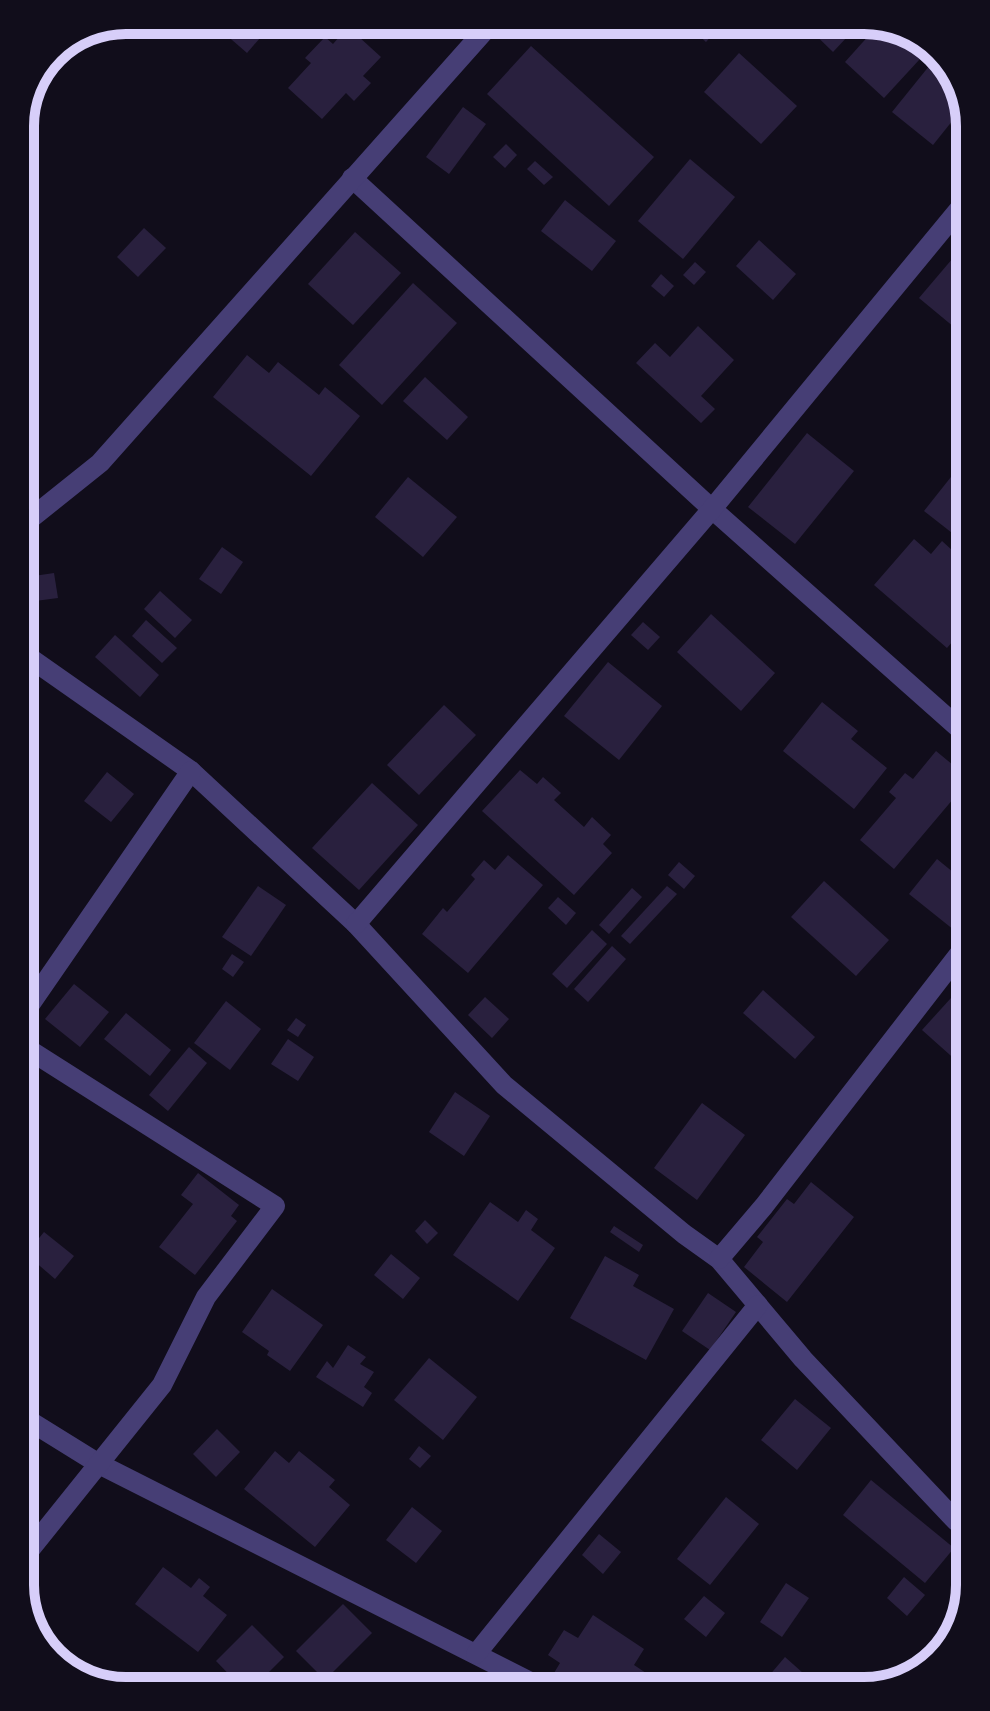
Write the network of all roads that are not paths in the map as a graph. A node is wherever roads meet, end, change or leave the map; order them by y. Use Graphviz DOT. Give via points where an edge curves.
graph roads {
  1 [pos="481,34"];
  2 [pos="352,178"];
  3 [pos="956,213"];
  4 [pos="712,509"];
  5 [pos="34,516"];
  6 [pos="34,661"];
  7 [pos="956,726"];
  8 [pos="191,771"];
  9 [pos="356,924"];
  10 [pos="956,958"];
  11 [pos="34,999"];
  12 [pos="34,1053"];
  13 [pos="719,1259"];
  14 [pos="758,1305"];
  15 [pos="34,1424"];
  16 [pos="99,1464"];
  17 [pos="956,1521"];
  18 [pos="34,1545"];
  19 [pos="476,1654"];
  20 [pos="521,1677"];
  1 -- 2 [label="street"];
  2 -- 4 [label="street"];
  2 -- 5 [label="street" via="100,463"];
  3 -- 4 [label="street"];
  4 -- 7 [label="street"];
  4 -- 9 [label="street"];
  6 -- 8 [label="street"];
  8 -- 9 [label="street"];
  8 -- 11 [label="street"];
  9 -- 13 [label="street" via="504,1085"];
  10 -- 13 [label="street"];
  12 -- 16 [label="street" via="275,1206 206,1297 162,1385"];
  13 -- 14 [label="street"];
  14 -- 17 [label="street"];
  14 -- 19 [label="street"];
  15 -- 16 [label="street"];
  16 -- 18 [label="street"];
  16 -- 19 [label="street"];
  19 -- 20 [label="street"];
}
